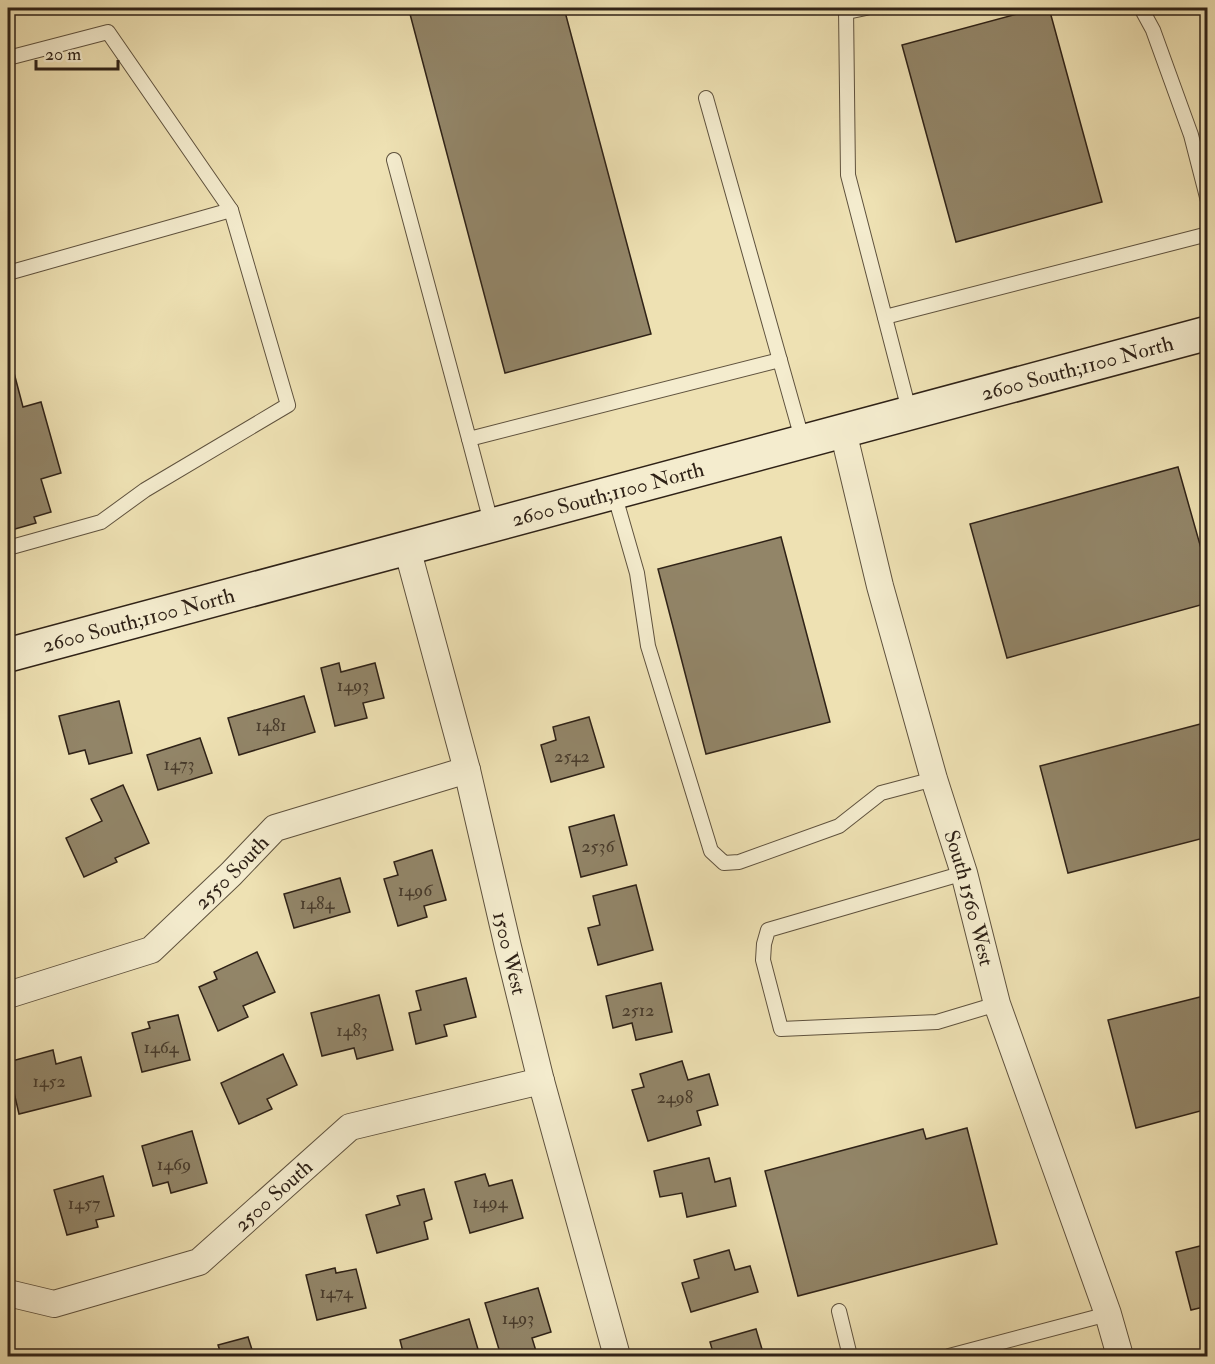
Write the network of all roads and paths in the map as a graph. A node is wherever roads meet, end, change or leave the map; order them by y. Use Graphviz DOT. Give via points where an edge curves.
graph roads {
  1 [pos="866,8"];
  2 [pos="1141,8"];
  3 [pos="847,10"];
  4 [pos="8,58"];
  5 [pos="706,98"];
  6 [pos="394,160"];
  7 [pos="1208,201"];
  8 [pos="231,210"];
  9 [pos="1208,234"];
  10 [pos="8,273"];
  11 [pos="885,317"];
  12 [pos="1208,333"];
  13 [pos="780,360"];
  14 [pos="910,414"];
  15 [pos="843,431"];
  16 [pos="469,439"];
  17 [pos="803,442"];
  18 [pos="614,493"];
  19 [pos="492,526"];
  20 [pos="8,548"];
  21 [pos="407,548"];
  22 [pos="8,656"];
  23 [pos="467,770"];
  24 [pos="934,779"];
  25 [pos="964,873"];
  26 [pos="8,994"];
  27 [pos="997,1004"];
  28 [pos="541,1081"];
  29 [pos="8,1293"];
  30 [pos="839,1311"];
  31 [pos="1108,1314"];
  32 [pos="617,1356"];
  33 [pos="850,1356"];
  34 [pos="949,1356"];
  35 [pos="1120,1356"];
  1 -- 3 [label="lane"];
  2 -- 7 [label="lane" via="1153,30 1191,135"];
  3 -- 11 [label="lane" via="848,175"];
  4 -- 8 [label="lane" via="108,32"];
  5 -- 13 [label="lane"];
  6 -- 16 [label="lane"];
  8 -- 10 [label="lane"];
  8 -- 20 [label="lane" via="288,405 145,490 101,522"];
  9 -- 11 [label="lane"];
  11 -- 14 [label="lane"];
  12 -- 14 [label="main road, 2600 South;1100 North"];
  13 -- 16 [label="lane"];
  13 -- 17 [label="lane"];
  14 -- 15 [label="main road, 2600 South;1100 North"];
  15 -- 17 [label="main road, 2600 South;1100 North"];
  15 -- 24 [label="street, South 1560 West" via="880,586"];
  16 -- 19 [label="lane"];
  17 -- 18 [label="main road, 2600 South;1100 North"];
  18 -- 19 [label="main road, 2600 South;1100 North"];
  18 -- 24 [label="lane" via="637,573 648,646 711,851 724,863 739,862 840,826 881,793"];
  19 -- 21 [label="main road, 2600 South;1100 North"];
  21 -- 22 [label="main road, 2600 South;1100 North"];
  21 -- 23 [label="street, 1500 West"];
  23 -- 26 [label="street, 2550 South" via="275,828 151,950"];
  23 -- 28 [label="street, 1500 West"];
  24 -- 25 [label="street, South 1560 West"];
  25 -- 27 [label="street, South 1560 West"];
  25 -- 27 [label="lane" via="768,930 764,960 781,1029 937,1022"];
  27 -- 31 [label="street, South 1560 West"];
  28 -- 29 [label="street, 2500 South" via="350,1127 199,1262 54,1304"];
  28 -- 32 [label="street, 1500 West"];
  30 -- 33 [label="lane"];
  31 -- 34 [label="lane"];
  31 -- 35 [label="street, South 1560 West"];
}
